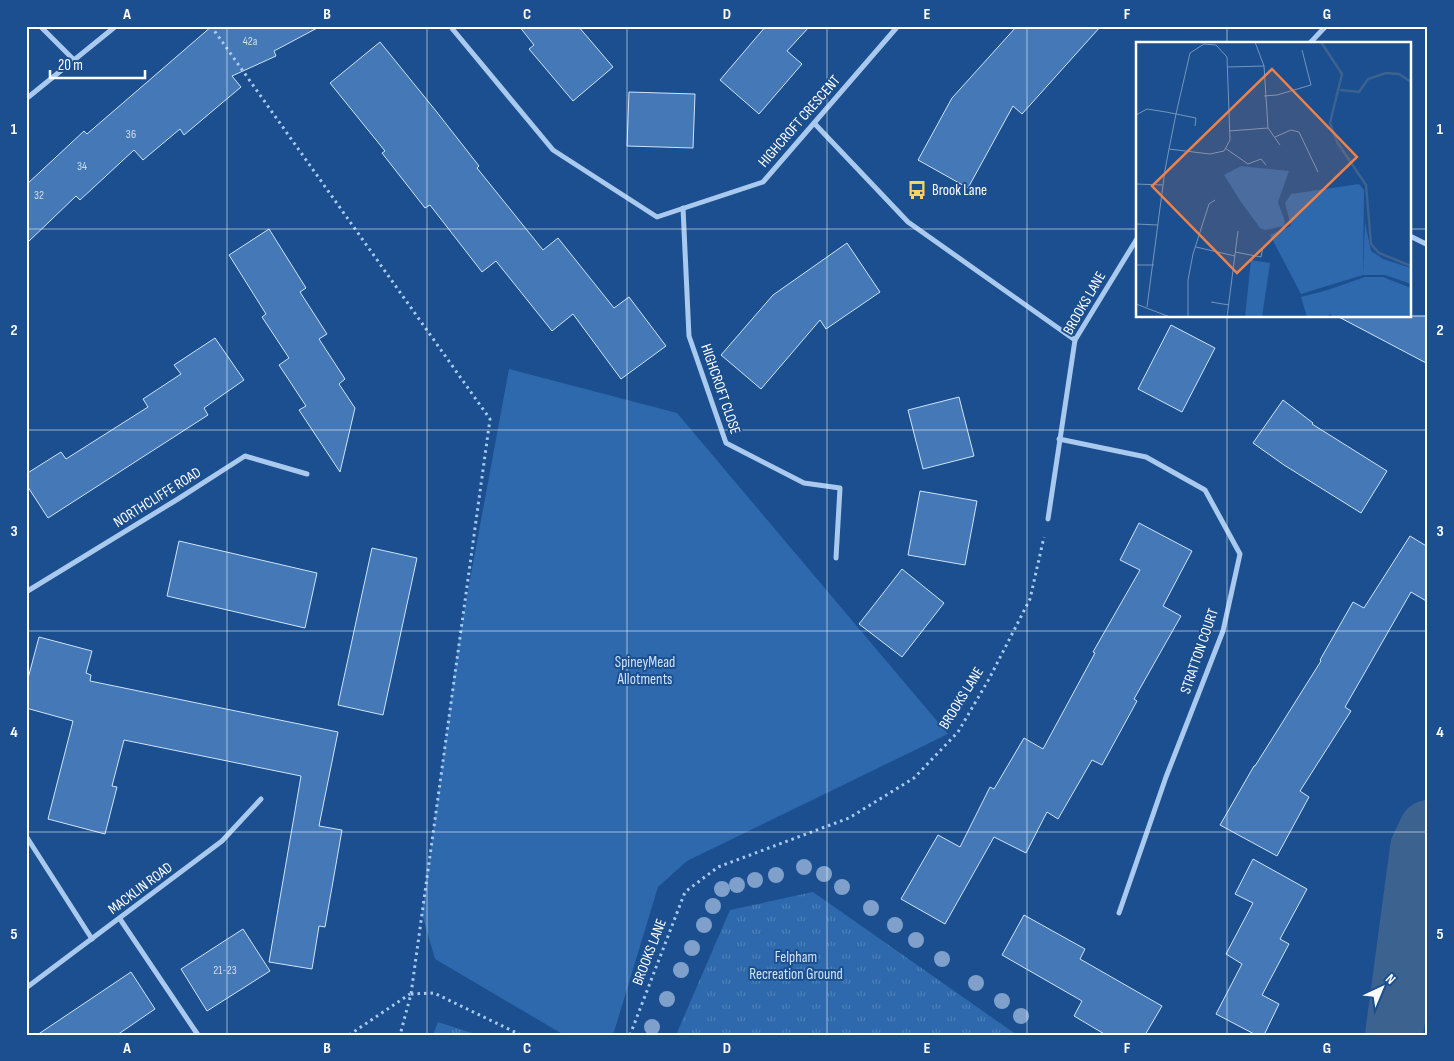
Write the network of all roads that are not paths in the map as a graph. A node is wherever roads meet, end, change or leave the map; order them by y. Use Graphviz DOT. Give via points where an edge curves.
graph roads {
  1 [pos="40,26"];
  2 [pos="116,26"];
  3 [pos="450,26"];
  4 [pos="898,26"];
  5 [pos="1326,26"];
  6 [pos="1311,42"];
  7 [pos="74,60"];
  8 [pos="26,99"];
  9 [pos="814,123"];
  10 [pos="683,208"];
  11 [pos="1412,237"];
  12 [pos="1136,240"];
  13 [pos="1428,245"];
  14 [pos="1075,340"];
  15 [pos="1059,439"];
  16 [pos="307,474"];
  17 [pos="1048,520"];
  18 [pos="836,558"];
  19 [pos="26,592"];
  20 [pos="261,799"];
  21 [pos="26,836"];
  22 [pos="1119,913"];
  23 [pos="120,919"];
  24 [pos="92,939"];
  25 [pos="26,988"];
  26 [pos="198,1035"];
  1 -- 7 [label="street"];
  2 -- 7 [label="street"];
  3 -- 10 [label="street, HIGHCROFT CRESCENT" via="553,150 657,217"];
  4 -- 9 [label="street, HIGHCROFT CRESCENT"];
  5 -- 6 [label="street"];
  7 -- 8 [label="street"];
  9 -- 10 [label="street, HIGHCROFT CRESCENT" via="763,182"];
  9 -- 14 [label="street" via="908,222"];
  10 -- 18 [label="street, HIGHCROFT CLOSE" via="689,336 726,443 804,484 840,488"];
  11 -- 13 [label="street"];
  12 -- 14 [label="street, BROOKS LANE"];
  14 -- 15 [label="street, BROOKS LANE"];
  15 -- 17 [label="street, BROOKS LANE"];
  15 -- 22 [label="street, STRATTON COURT" via="1146,457 1205,490 1240,554 1222,632 1166,777"];
  16 -- 19 [label="street, NORTHCLIFFE ROAD" via="245,456"];
  20 -- 23 [label="street, MACKLIN ROAD" via="222,841"];
  21 -- 24 [label="street"];
  23 -- 24 [label="street, MACKLIN ROAD"];
  23 -- 26 [label="street"];
  24 -- 25 [label="street, MACKLIN ROAD"];
}
